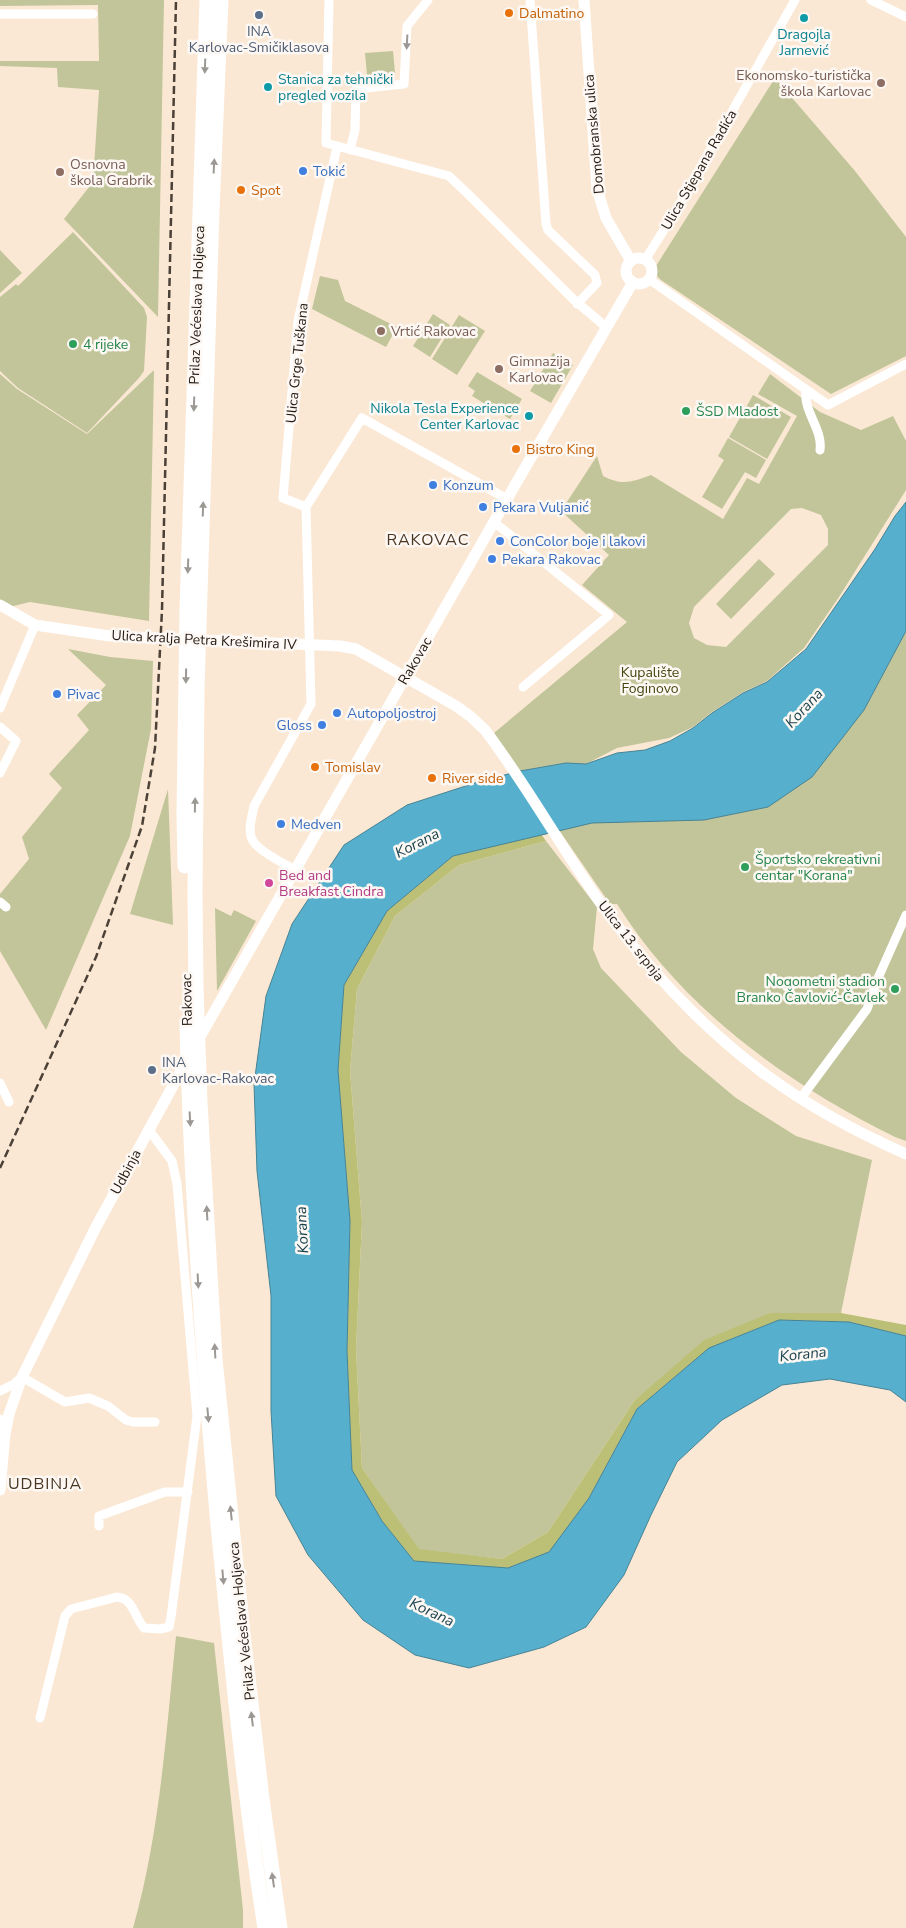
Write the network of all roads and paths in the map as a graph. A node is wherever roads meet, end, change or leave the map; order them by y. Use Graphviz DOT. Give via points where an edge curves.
graph roads {
  1 [pos="207,0"];
  2 [pos="221,0"];
  3 [pos="329,0"];
  4 [pos="428,0"];
  5 [pos="530,0"];
  6 [pos="584,0"];
  7 [pos="795,0"];
  8 [pos="871,0"];
  9 [pos="0,14"];
  10 [pos="93,14"];
  11 [pos="906,17"];
  12 [pos="337,147"];
  13 [pos="350,150"];
  14 [pos="646,260"];
  15 [pos="631,261"];
  16 [pos="649,280"];
  17 [pos="632,282"];
  18 [pos="577,304"];
  19 [pos="606,327"];
  20 [pos="906,364"];
  21 [pos="806,390"];
  22 [pos="820,450"];
  23 [pos="507,498"];
  24 [pos="306,507"];
  25 [pos="494,522"];
  26 [pos="0,605"];
  27 [pos="194,610"];
  28 [pos="35,625"];
  29 [pos="309,645"];
  30 [pos="406,677"];
  31 [pos="523,687"];
  32 [pos="0,708"];
  33 [pos="0,728"];
  34 [pos="0,773"];
  35 [pos="296,870"];
  36 [pos="906,916"];
  37 [pos="0,1083"];
  38 [pos="801,1098"];
  39 [pos="9,1102"];
  40 [pos="149,1130"];
  41 [pos="906,1154"];
  42 [pos="206,1314"];
  43 [pos="22,1376"];
  44 [pos="0,1391"];
  45 [pos="0,1420"];
  46 [pos="155,1422"];
  47 [pos="5,1434"];
  48 [pos="0,1490"];
  49 [pos="188,1492"];
  50 [pos="99,1526"];
  51 [pos="236,1635"];
  52 [pos="40,1718"];
  53 [pos="265,1927"];
  54 [pos="280,1928"];
  1 -- 27 [label="highway, Prilaz Većeslava Holjevca, one-way"];
  27 -- 2 [label="highway, Prilaz Većeslava Holjevca, one-way"];
  3 -- 12 [label="street" via="326,144"];
  4 -- 13 [label="street, one-way" via="407,26 404,84 356,89 355,130"];
  5 -- 18 [label="street" via="546,224 548,230 595,275 597,283"];
  6 -- 15 [label="main road, Domobranska ulica" via="597,189 606,218"];
  7 -- 14 [label="street, Ulica Stjepana Radića"];
  8 -- 11 [label="street"];
  9 -- 10 [label="street"];
  12 -- 13 [label="street"];
  12 -- 24 [label="street, Ulica Grge Tuškana" via="298,321 283,498"];
  13 -- 18 [label="street" via="448,176"];
  14 -- 15 [label="main road"];
  14 -- 16 [label="main road" via="652,268"];
  15 -- 17 [label="main road" via="626,272"];
  16 -- 17 [label="main road" via="641,284"];
  16 -- 21 [label="street"];
  17 -- 19 [label="main road, Rakovac"];
  18 -- 19 [label="street"];
  19 -- 23 [label="main road, Rakovac"];
  20 -- 21 [label="street" via="828,405"];
  21 -- 22 [label="street" via="805,404 820,438"];
  23 -- 24 [label="street" via="362,418"];
  23 -- 25 [label="main road, Rakovac"];
  24 -- 29 [label="street"];
  25 -- 30 [label="main road, Rakovac"];
  25 -- 31 [label="street" via="609,615"];
  26 -- 28 [label="main road, Ulica kralja Petra Krešimira IV"];
  27 -- 42 [label="highway, Rakovac" via="196,988"];
  28 -- 29 [label="main road, Ulica kralja Petra Krešimira IV" via="110,636"];
  28 -- 32 [label="street"];
  29 -- 30 [label="main road, Ulica kralja Petra Krešimira IV" via="356,648"];
  29 -- 35 [label="street" via="311,704 254,806 250,824 253,842"];
  30 -- 35 [label="main road, Rakovac"];
  30 -- 38 [label="main road, Ulica 13. srpnja" via="470,716 493,741 600,902 665,985 762,1072"];
  33 -- 34 [label="street" via="16,740"];
  35 -- 40 [label="main road, Rakovac"];
  36 -- 38 [label="street" via="867,1009"];
  37 -- 39 [label="street"];
  38 -- 41 [label="main road, Ulica 13. srpnja"];
  40 -- 43 [label="main road, Udbinja"];
  40 -- 49 [label="street, Udbinja" via="172,1161 177,1184 197,1416"];
  42 -- 51 [label="highway, Prilaz Većeslava Holjevca" via="215,1359"];
  43 -- 44 [label="street, Udbinja"];
  43 -- 46 [label="street" via="65,1402 89,1398 108,1406 126,1420"];
  43 -- 47 [label="main road, Udbinja"];
  45 -- 47 [label="street, Udbinja"];
  47 -- 48 [label="main road, Udbinja"];
  49 -- 50 [label="street" via="165,1492 99,1516"];
  49 -- 52 [label="street, Udbinja" via="169,1627 144,1628 124,1598 71,1609 65,1616"];
  51 -- 53 [label="highway, Prilaz Većeslava Holjevca"];
  54 -- 51 [label="highway, Prilaz Većeslava Holjevca, one-way"];
}
